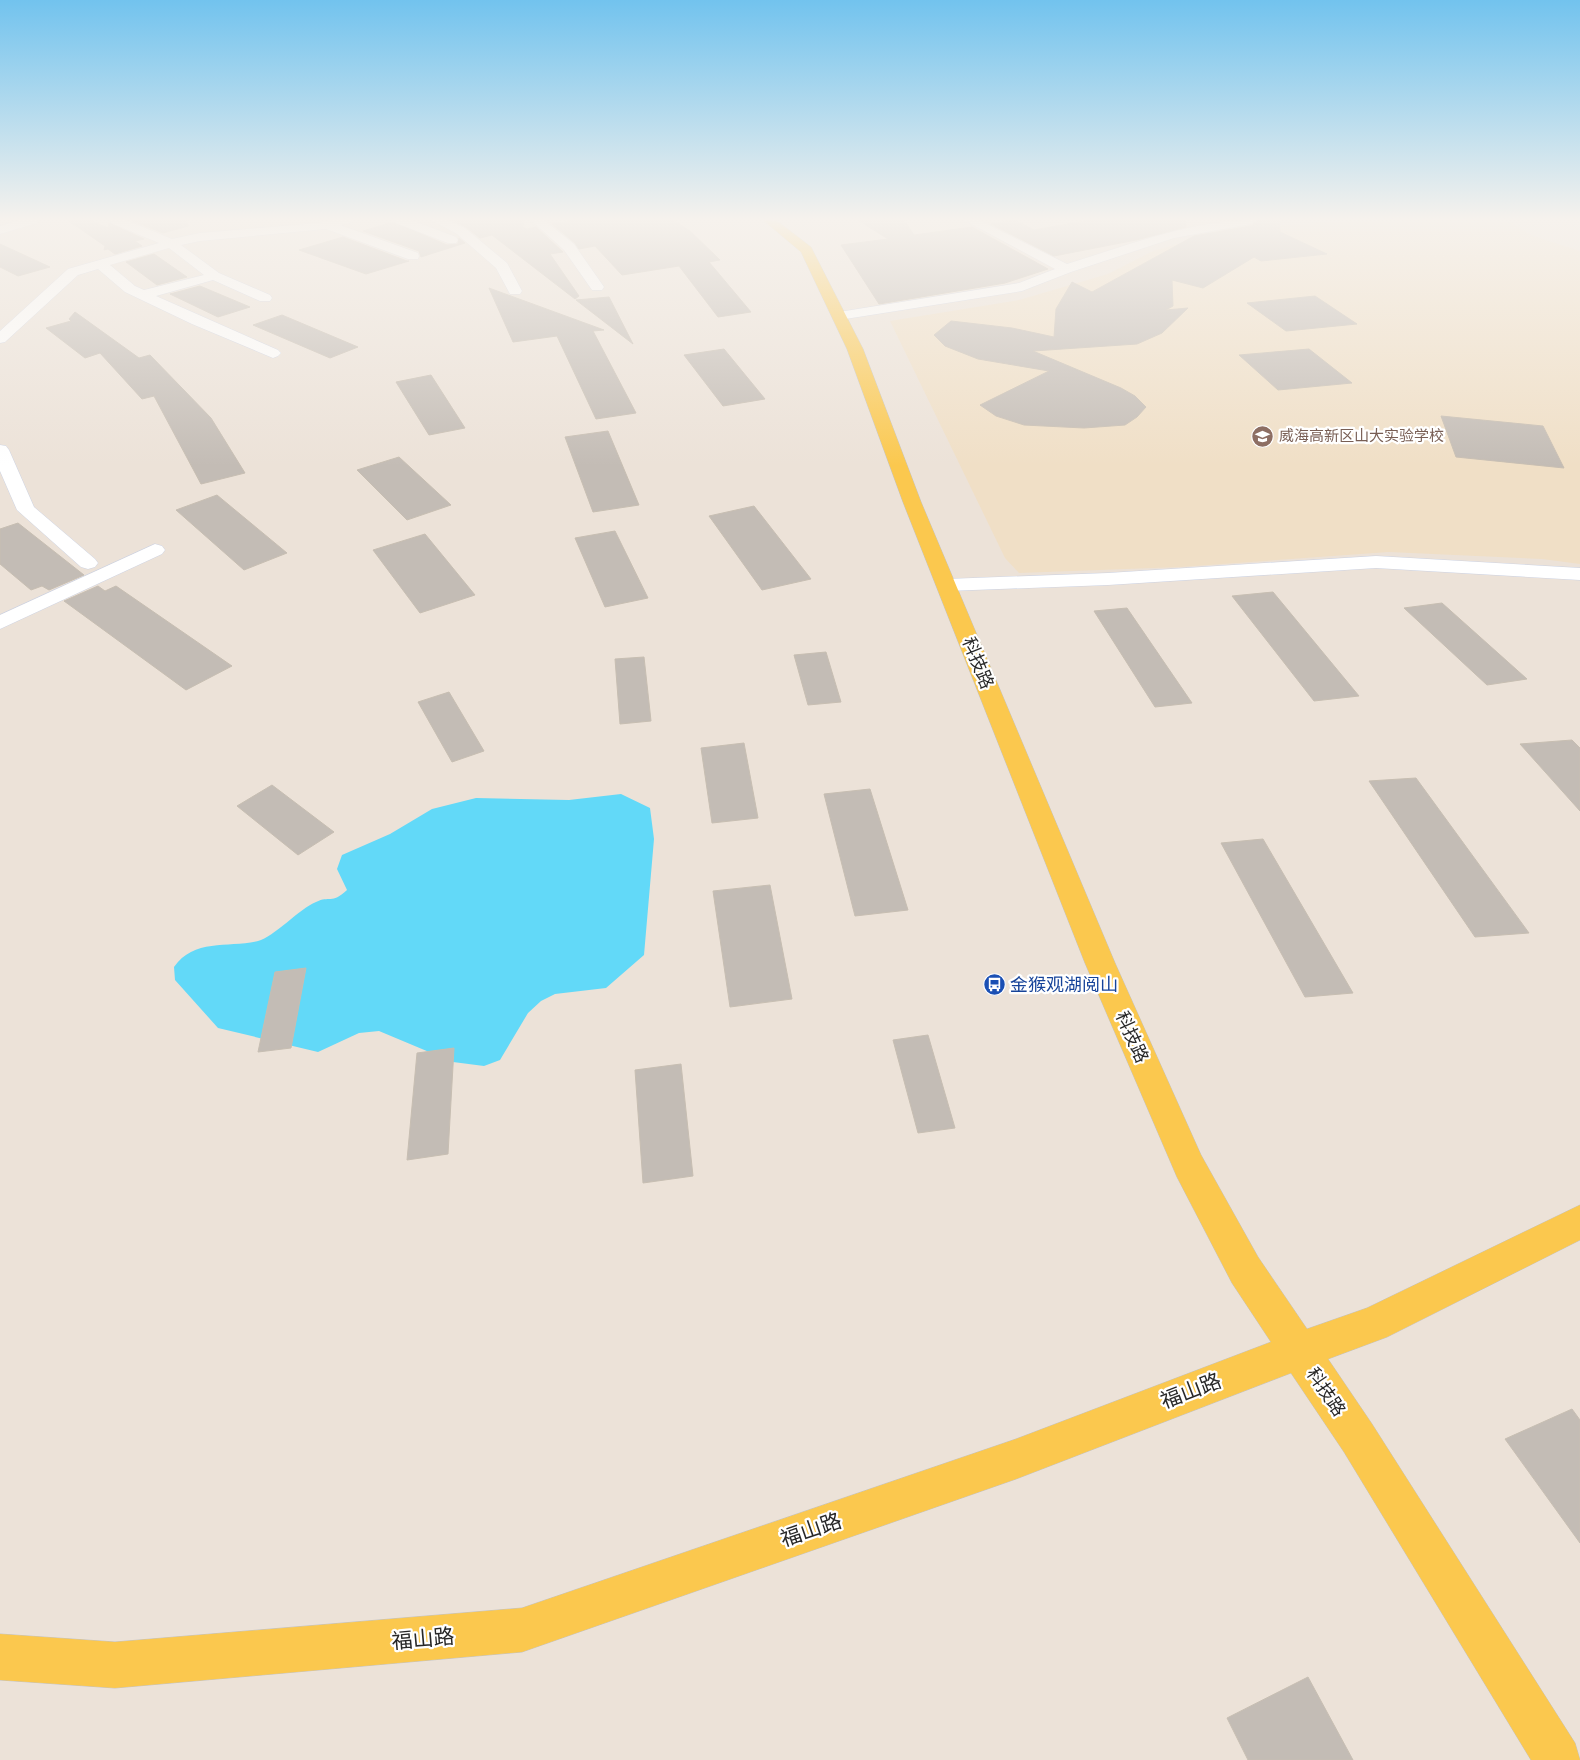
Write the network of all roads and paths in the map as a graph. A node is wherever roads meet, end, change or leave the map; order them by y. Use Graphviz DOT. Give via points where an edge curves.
graph roads {
  1 [pos="39,302"];
  2 [pos="158,302"];
  3 [pos="832,302"];
  4 [pos="927,302"];
  5 [pos="839,316"];
  6 [pos="0,339"];
  7 [pos="273,353"];
  8 [pos="0,450"];
  9 [pos="155,550"];
  10 [pos="88,563"];
  11 [pos="1580,574"];
  12 [pos="946,585"];
  13 [pos="0,623"];
  14 [pos="1580,1222"];
  15 [pos="1298,1350"];
  16 [pos="0,1657"];
  17 [pos="1558,1760"];
  1 -- 6 [label="street"];
  2 -- 7 [label="street"];
  3 -- 5 [label="main road, 科技路"];
  4 -- 5 [label="street"];
  5 -- 12 [label="main road, 科技路" via="855,349"];
  8 -- 10 [label="street" via="26,510"];
  9 -- 13 [label="street"];
  11 -- 12 [label="street" via="1376,562 1108,579"];
  12 -- 15 [label="main road, 科技路" via="1100,964 1189,1166 1246,1270"];
  14 -- 15 [label="main road, 福山路" via="1374,1324"];
  15 -- 16 [label="main road, 福山路" via="1016,1458 522,1630 115,1665"];
  15 -- 17 [label="main road, 科技路" via="1358,1438"];
}
